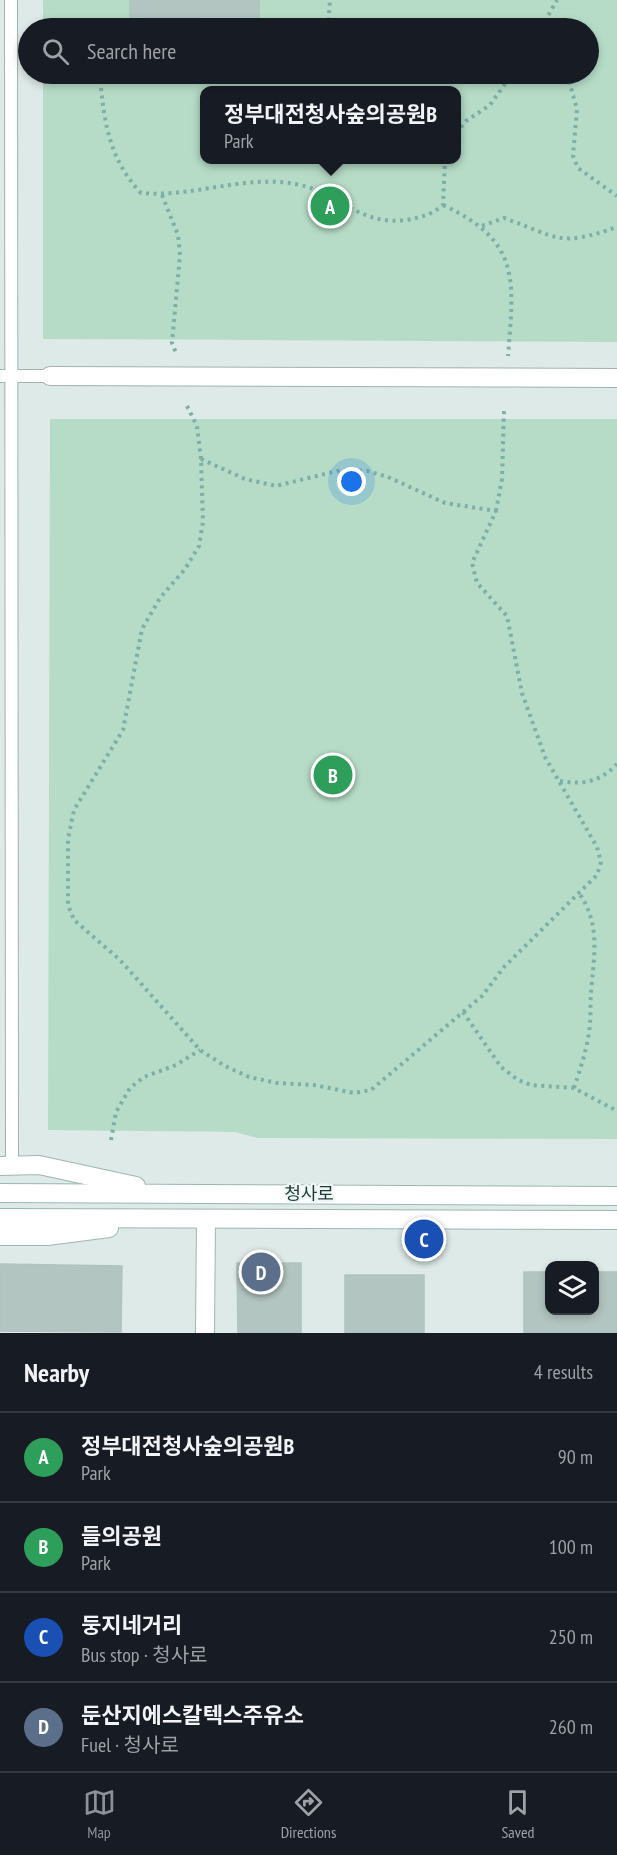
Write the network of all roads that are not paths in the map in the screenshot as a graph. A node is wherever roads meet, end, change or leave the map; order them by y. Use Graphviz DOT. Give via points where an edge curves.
graph roads {
  1 [pos="10,0"];
  2 [pos="6,103"];
  3 [pos="5,376"];
  4 [pos="50,376"];
  5 [pos="617,378"];
  6 [pos="5,988"];
  7 [pos="6,1166"];
  8 [pos="0,1193"];
  9 [pos="172,1193"];
  10 [pos="617,1196"];
  11 [pos="0,1218"];
  12 [pos="173,1219"];
  13 [pos="206,1219"];
  14 [pos="617,1220"];
  15 [pos="0,1236"];
  16 [pos="205,1333"];
  1 -- 2 [label="lane"];
  2 -- 3 [label="lane"];
  3 -- 4 [label="lane"];
  3 -- 6 [label="lane"];
  4 -- 5 [label="street"];
  6 -- 7 [label="lane"];
  7 -- 9 [label="street" via="39,1165"];
  8 -- 9 [label="street, 청사로"];
  9 -- 10 [label="street, 청사로"];
  11 -- 12 [label="street, 청사로"];
  12 -- 13 [label="street, 청사로"];
  12 -- 15 [label="street" via="46,1236"];
  13 -- 14 [label="street, 청사로"];
  13 -- 16 [label="street"];
}
